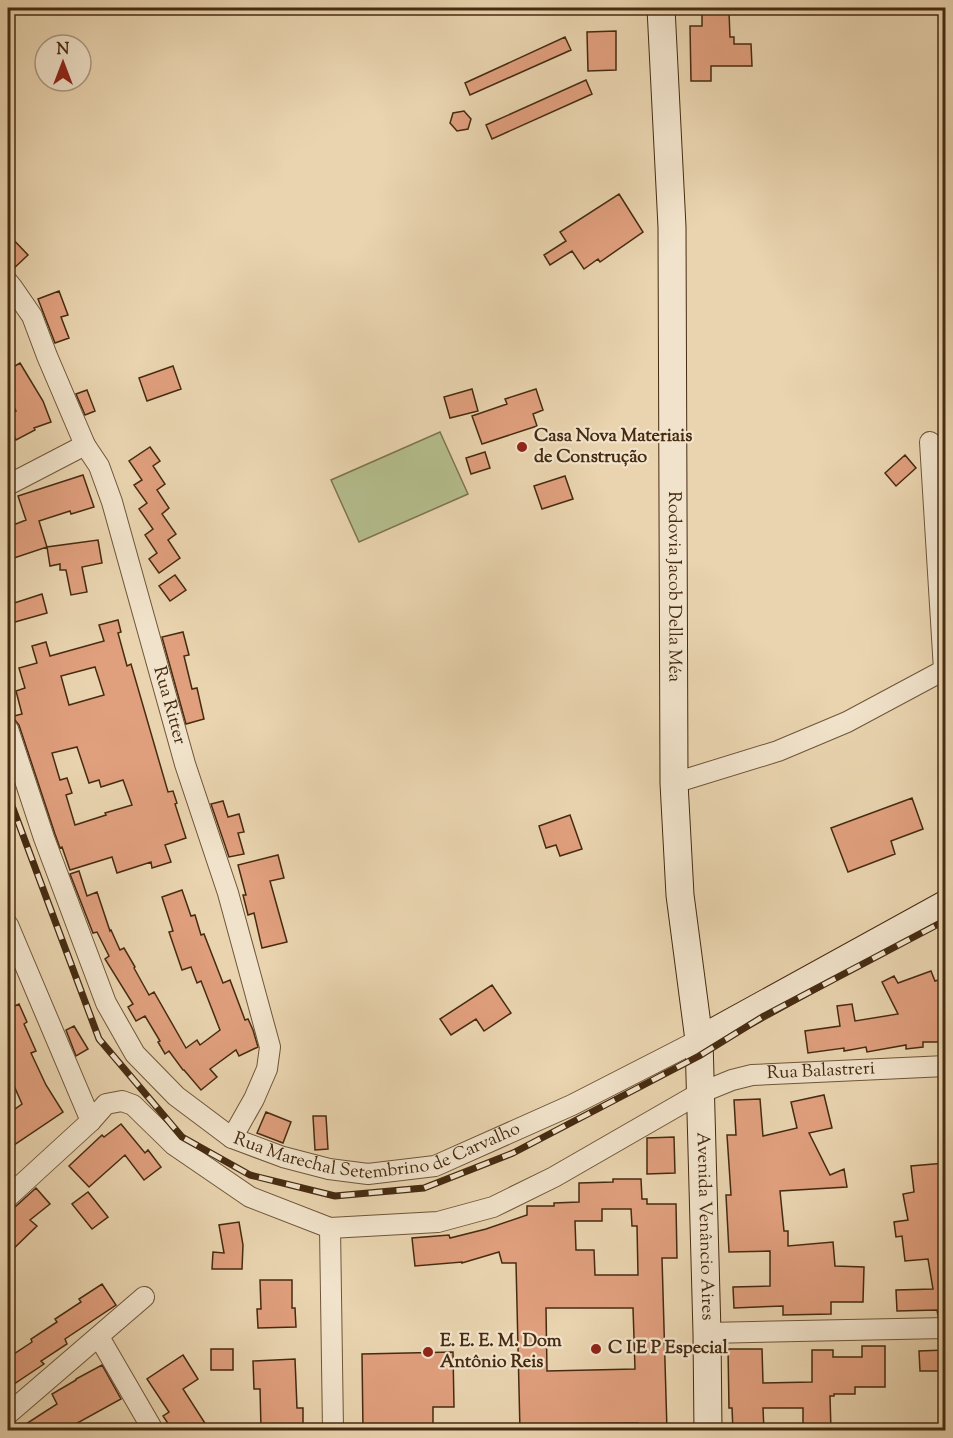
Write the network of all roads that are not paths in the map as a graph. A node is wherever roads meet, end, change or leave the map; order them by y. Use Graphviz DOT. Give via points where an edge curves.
graph roads {
  1 [pos="661,8"];
  2 [pos="8,282"];
  3 [pos="930,442"];
  4 [pos="85,445"];
  5 [pos="8,485"];
  6 [pos="945,672"];
  7 [pos="8,729"];
  8 [pos="674,783"];
  9 [pos="945,904"];
  10 [pos="8,925"];
  11 [pos="699,1040"];
  12 [pos="945,1066"];
  13 [pos="700,1094"];
  14 [pos="91,1121"];
  15 [pos="232,1138"];
  16 [pos="8,1197"];
  17 [pos="330,1228"];
  18 [pos="144,1298"];
  19 [pos="945,1328"];
  20 [pos="707,1333"];
  21 [pos="99,1336"];
  22 [pos="8,1414"];
  23 [pos="153,1431"];
  24 [pos="333,1431"];
  25 [pos="708,1431"];
  1 -- 8 [label="street, Rodovia Jacob Della Méa" via="672,227"];
  2 -- 4 [label="street, Rua Ritter" via="32,316"];
  3 -- 6 [label="street"];
  4 -- 5 [label="street"];
  4 -- 15 [label="street, Rua Ritter" via="99,466 112,502 270,1047 267,1069"];
  6 -- 8 [label="street" via="847,722 778,751"];
  7 -- 15 [label="street, Rua Marechal Setembrino de Carvalho" via="106,1003 135,1054 176,1096"];
  8 -- 11 [label="street, Rodovia Jacob Della Méa" via="680,895"];
  9 -- 11 [label="street, Rua Marechal Setembrino de Carvalho"];
  10 -- 14 [label="street"];
  11 -- 13 [label="street, Rodovia Jacob Della Méa"];
  11 -- 15 [label="street, Rua Marechal Setembrino de Carvalho" via="572,1105 435,1166 368,1174 329,1170"];
  12 -- 13 [label="street, Rua Balastreri" via="752,1075"];
  13 -- 17 [label="street" via="493,1207 438,1222"];
  13 -- 20 [label="street, Avenida Venâncio Aires"];
  14 -- 16 [label="street"];
  14 -- 17 [label="street" via="106,1104 122,1101 133,1105 174,1145 250,1197"];
  17 -- 24 [label="street"];
  18 -- 21 [label="street"];
  19 -- 20 [label="street"];
  20 -- 25 [label="street, Avenida Venâncio Aires"];
  21 -- 22 [label="street"];
  21 -- 23 [label="street"];
}
